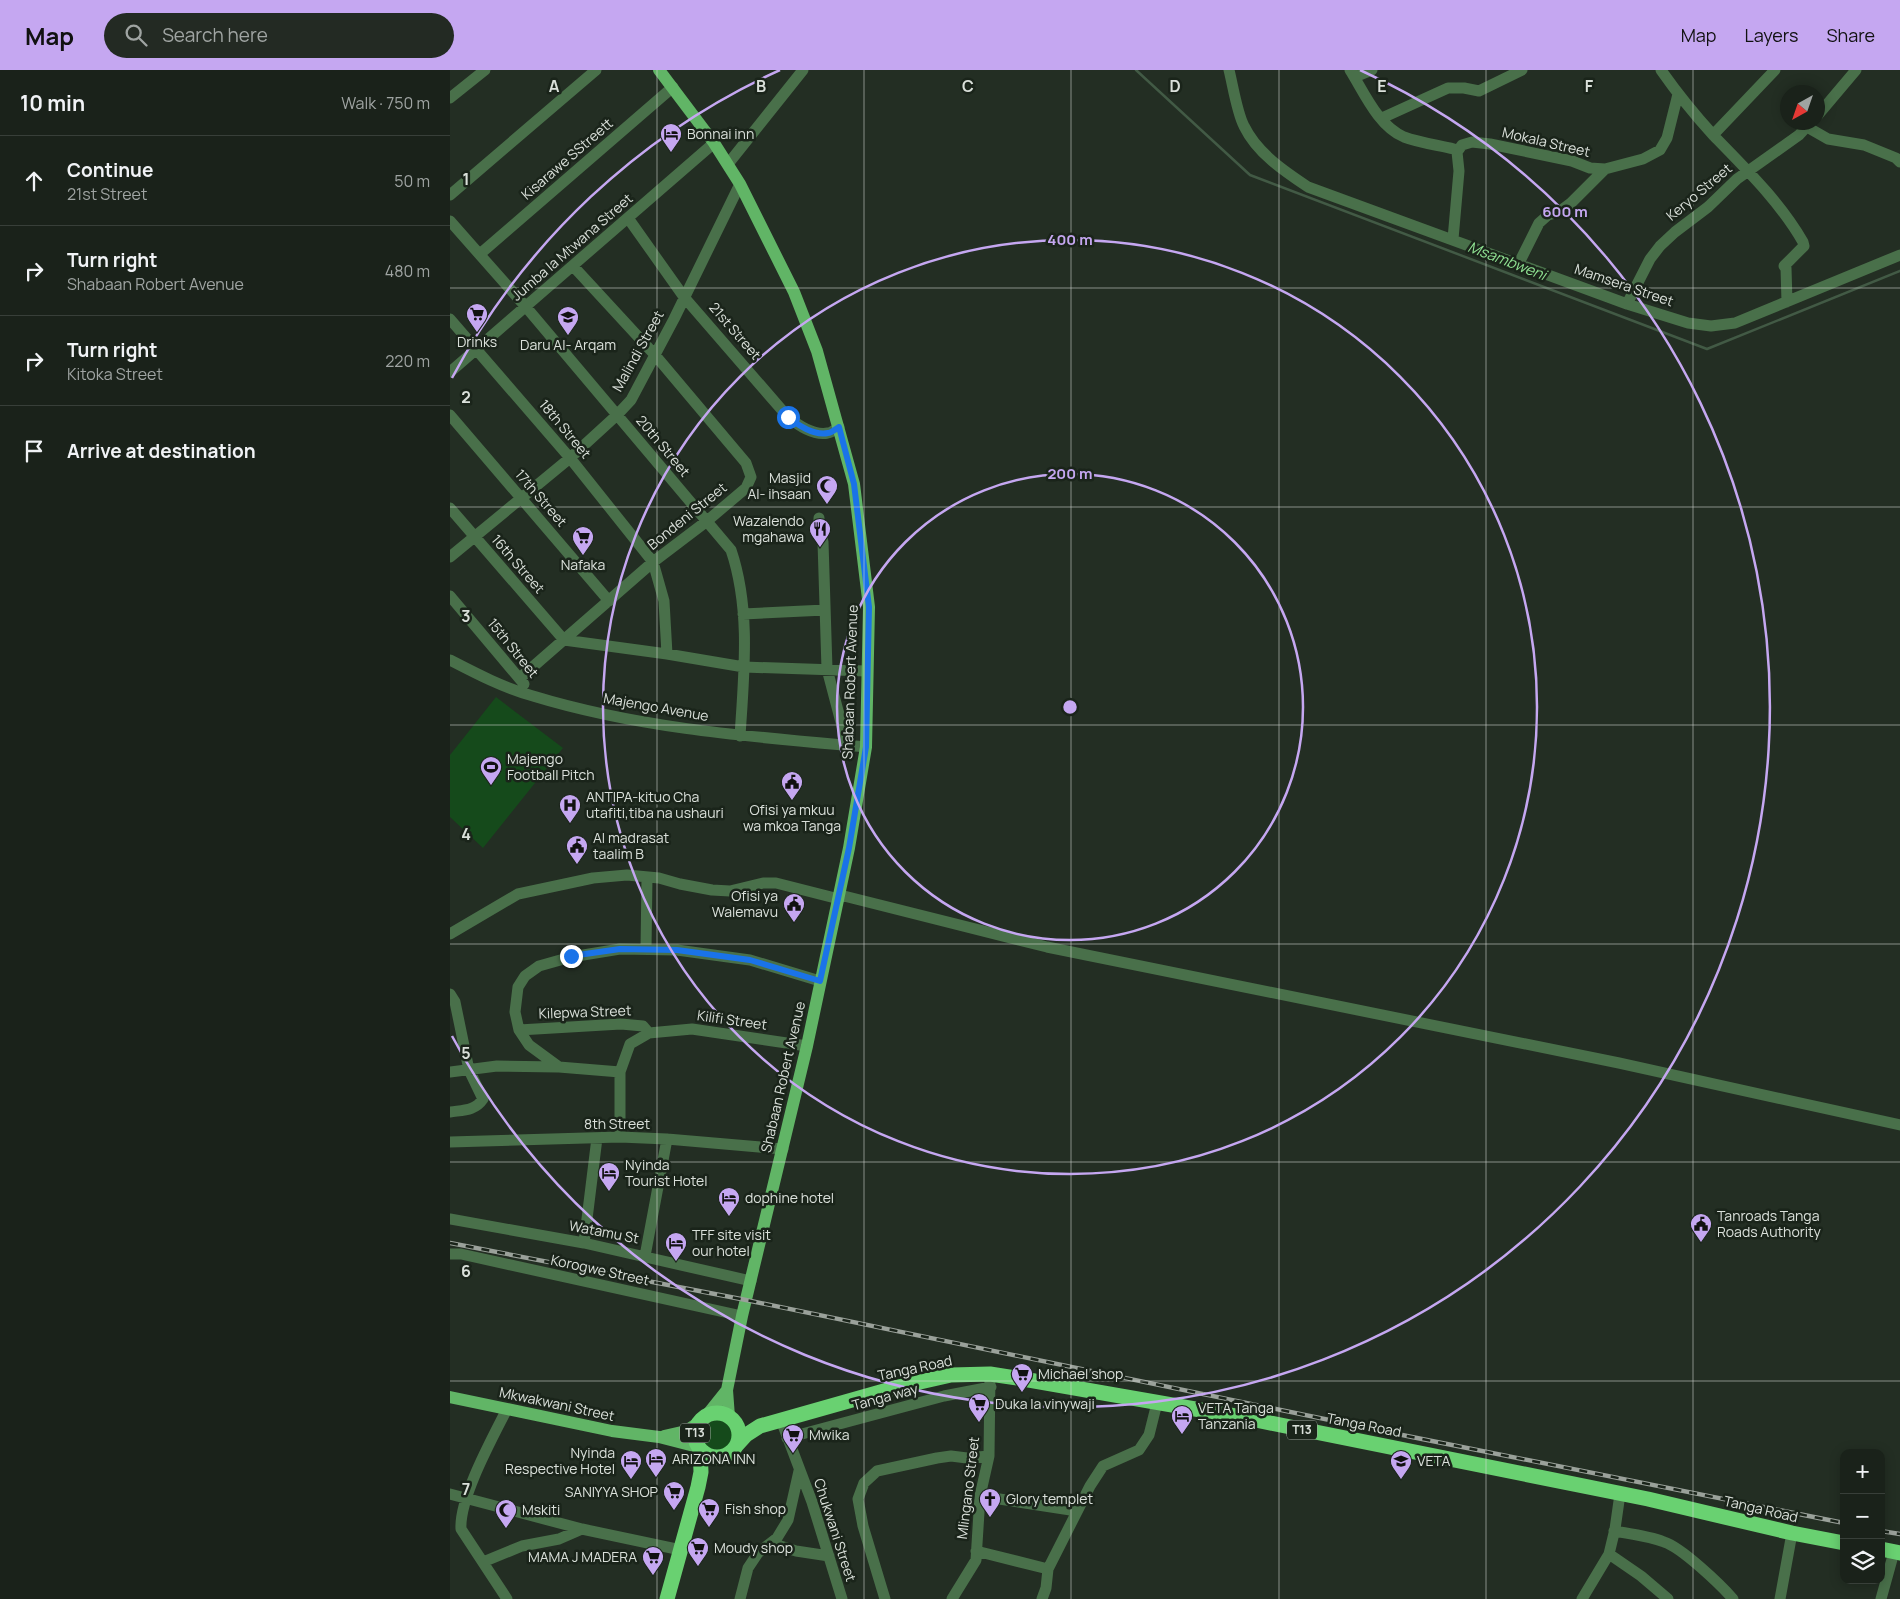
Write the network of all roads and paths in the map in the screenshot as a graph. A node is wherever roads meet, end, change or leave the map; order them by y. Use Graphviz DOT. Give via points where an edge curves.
graph roads {
  1 [pos="484,70"];
  2 [pos="596,70"];
  3 [pos="659,70"];
  4 [pos="803,70"];
  5 [pos="1229,70"];
  6 [pos="1372,70"];
  7 [pos="1522,70"];
  8 [pos="1661,70"];
  9 [pos="1775,70"];
  10 [pos="1856,70"];
  11 [pos="1352,74"];
  12 [pos="673,87"];
  13 [pos="1678,94"];
  14 [pos="450,98"];
  15 [pos="1825,107"];
  16 [pos="1382,118"];
  17 [pos="1804,130"];
  18 [pos="1816,130"];
  19 [pos="1713,135"];
  20 [pos="714,143"];
  21 [pos="1457,152"];
  22 [pos="1900,162"];
  23 [pos="728,164"];
  24 [pos="1605,169"];
  25 [pos="1748,170"];
  26 [pos="740,184"];
  27 [pos="450,195"];
  28 [pos="628,218"];
  29 [pos="450,220"];
  30 [pos="1453,239"];
  31 [pos="480,254"];
  32 [pos="1900,255"];
  33 [pos="1519,263"];
  34 [pos="573,266"];
  35 [pos="684,296"];
  36 [pos="1787,302"];
  37 [pos="1627,304"];
  38 [pos="526,307"];
  39 [pos="450,319"];
  40 [pos="476,350"];
  41 [pos="654,354"];
  42 [pos="450,372"];
  43 [pos="617,415"];
  44 [pos="450,416"];
  45 [pos="839,427"];
  46 [pos="570,458"];
  47 [pos="522,499"];
  48 [pos="450,508"];
  49 [pos="819,518"];
  50 [pos="707,521"];
  51 [pos="475,537"];
  52 [pos="450,557"];
  53 [pos="652,562"];
  54 [pos="450,596"];
  55 [pos="608,601"];
  56 [pos="825,610"];
  57 [pos="743,614"];
  58 [pos="564,640"];
  59 [pos="667,654"];
  60 [pos="450,660"];
  61 [pos="744,667"];
  62 [pos="827,669"];
  63 [pos="866,671"];
  64 [pos="520,678"];
  65 [pos="532,696"];
  66 [pos="740,736"];
  67 [pos="848,745"];
  68 [pos="866,747"];
  69 [pos="647,877"];
  70 [pos="839,897"];
  71 [pos="450,934"];
  72 [pos="646,949"];
  73 [pos="820,981"];
  74 [pos="450,994"];
  75 [pos="519,1030"];
  76 [pos="649,1033"];
  77 [pos="807,1046"];
  78 [pos="559,1067"];
  79 [pos="468,1070"];
  80 [pos="450,1072"];
  81 [pos="620,1072"];
  82 [pos="450,1112"];
  83 [pos="1900,1125"];
  84 [pos="620,1137"];
  85 [pos="597,1138"];
  86 [pos="667,1139"];
  87 [pos="450,1142"];
  88 [pos="783,1149"];
  89 [pos="450,1219"];
  90 [pos="584,1243"];
  91 [pos="450,1254"];
  92 [pos="645,1256"];
  93 [pos="751,1281"];
  94 [pos="742,1316"];
  95 [pos="990,1381"];
  96 [pos="727,1390"];
  97 [pos="450,1398"];
  98 [pos="1157,1403"];
  99 [pos="507,1409"];
  100 [pos="730,1418"];
  101 [pos="703,1419"];
  102 [pos="782,1420"];
  103 [pos="760,1426"];
  104 [pos="659,1437"];
  105 [pos="787,1438"];
  106 [pos="699,1448"];
  107 [pos="732,1450"];
  108 [pos="989,1456"];
  109 [pos="799,1470"];
  110 [pos="698,1487"];
  111 [pos="450,1494"];
  112 [pos="1620,1494"];
  113 [pos="980,1496"];
  114 [pos="466,1498"];
  115 [pos="1077,1511"];
  116 [pos="582,1529"];
  117 [pos="1614,1532"];
  118 [pos="1792,1533"];
  119 [pos="1840,1542"];
  120 [pos="771,1543"];
  121 [pos="681,1550"];
  122 [pos="1892,1551"];
  123 [pos="976,1552"];
  124 [pos="1609,1554"];
  125 [pos="829,1556"];
  126 [pos="483,1562"];
  127 [pos="1048,1569"];
  128 [pos="507,1599"];
  129 [pos="668,1599"];
  130 [pos="740,1599"];
  131 [pos="842,1599"];
  132 [pos="885,1599"];
  133 [pos="952,1599"];
  134 [pos="1042,1599"];
  135 [pos="1582,1599"];
  136 [pos="1668,1599"];
  137 [pos="1733,1599"];
  138 [pos="1780,1599"];
  139 [pos="1881,1599"];
  1 -- 14 [label="street"];
  2 -- 27 [label="street"];
  3 -- 12 [label="main road, Shabaan Robert Avenue"];
  4 -- 23 [label="street"];
  5 -- 30 [label="street, Mamsera Street" via="1243,126 1258,147 1281,169 1308,187"];
  6 -- 11 [label="street"];
  7 -- 16 [label="street" via="1479,91 1448,88"];
  8 -- 13 [label="street"];
  9 -- 19 [label="street"];
  10 -- 15 [label="street"];
  11 -- 16 [label="street"];
  12 -- 20 [label="main road, Shabaan Robert Avenue"];
  12 -- 31 [label="street, Kisarawe SStreett"];
  13 -- 19 [label="street"];
  13 -- 24 [label="street, Mokala Street" via="1667,138 1660,150 1643,159"];
  16 -- 21 [label="street" via="1403,136"];
  17 -- 25 [label="street, Keryo Street"];
  18 -- 22 [label="street" via="1828,139 1864,145"];
  19 -- 25 [label="street"];
  20 -- 23 [label="main road, Shabaan Robert Avenue"];
  20 -- 28 [label="street, Jumba la Mtwana Street"];
  21 -- 24 [label="street, Mokala Street" via="1462,145 1472,142 1520,149"];
  21 -- 30 [label="street" via="1459,171"];
  23 -- 26 [label="main road, Shabaan Robert Avenue"];
  24 -- 33 [label="street" via="1571,203 1539,223"];
  25 -- 36 [label="street" via="1803,242 1804,246 1784,266"];
  25 -- 37 [label="street, Keryo Street" via="1660,246 1650,258"];
  26 -- 35 [label="street, Malindi Street"];
  26 -- 45 [label="main road, Shabaan Robert Avenue" via="794,292 817,351"];
  28 -- 34 [label="street, Jumba la Mtwana Street"];
  28 -- 35 [label="street, 21st Street"];
  29 -- 31 [label="street, 20th Street"];
  30 -- 33 [label="street, Mamsera Street"];
  31 -- 38 [label="street, 20th Street"];
  32 -- 36 [label="street, Mamsera Street"];
  33 -- 37 [label="street, Mamsera Street"];
  34 -- 38 [label="street, Jumba la Mtwana Street"];
  34 -- 41 [label="street, Bondeni Street"];
  35 -- 41 [label="street, Malindi Street"];
  35 -- 45 [label="street, 21st Street" via="788,417 813,432 828,433"];
  36 -- 37 [label="street, Mamsera Street" via="1735,324 1711,326 1688,323"];
  38 -- 40 [label="street, Jumba la Mtwana Street"];
  38 -- 43 [label="street, 20th Street"];
  39 -- 40 [label="street, 18th Street"];
  40 -- 42 [label="street, Jumba la Mtwana Street"];
  40 -- 46 [label="street, 18th Street"];
  41 -- 43 [label="street, Malindi Street" via="631,400"];
  41 -- 50 [label="street, Bondeni Street" via="746,463 750,476 746,488"];
  43 -- 46 [label="street, Malindi Street"];
  43 -- 50 [label="street, 20th Street"];
  44 -- 47 [label="street, 17th Street"];
  45 -- 63 [label="main road, Shabaan Robert Avenue" via="854,484 869,607"];
  46 -- 47 [label="street, Malindi Street"];
  46 -- 53 [label="street, 18th Street"];
  47 -- 51 [label="street, Malindi Street"];
  47 -- 55 [label="street, 17th Street"];
  48 -- 51 [label="street, 16th Street"];
  49 -- 56 [label="street"];
  50 -- 53 [label="street, Bondeni Street"];
  50 -- 57 [label="street, 20th Street" via="731,550"];
  51 -- 52 [label="street, Malindi Street"];
  51 -- 58 [label="street, 16th Street"];
  53 -- 55 [label="street, Bondeni Street"];
  53 -- 59 [label="street" via="664,601"];
  54 -- 64 [label="street, 15th Street"];
  55 -- 58 [label="street, Bondeni Street"];
  56 -- 57 [label="street"];
  56 -- 62 [label="street"];
  57 -- 61 [label="street, 20th Street"];
  58 -- 59 [label="street"];
  58 -- 64 [label="street, Bondeni Street"];
  59 -- 61 [label="street"];
  60 -- 65 [label="street, Majengo Avenue" via="484,678"];
  61 -- 62 [label="street"];
  61 -- 66 [label="street, 20th Street"];
  62 -- 63 [label="street"];
  62 -- 67 [label="street"];
  63 -- 68 [label="main road, Shabaan Robert Avenue"];
  64 -- 65 [label="street, 15th Street"];
  65 -- 66 [label="street, Majengo Avenue" via="648,722"];
  66 -- 67 [label="street, Majengo Avenue"];
  67 -- 68 [label="street, Majengo Avenue"];
  68 -- 70 [label="main road, Shabaan Robert Avenue"];
  69 -- 70 [label="street" via="730,892 776,883"];
  69 -- 71 [label="street" via="627,874 593,878 518,894"];
  69 -- 72 [label="street"];
  70 -- 73 [label="main road, Shabaan Robert Avenue"];
  70 -- 83 [label="street" via="1046,947 1601,1059"];
  72 -- 73 [label="street" via="750,960"];
  72 -- 75 [label="street" via="571,956 539,966 524,976 518,988 515,1012"];
  73 -- 77 [label="main road, Shabaan Robert Avenue"];
  74 -- 79 [label="street" via="455,1002"];
  75 -- 76 [label="street, Kilepwa Street" via="621,1024 643,1026"];
  75 -- 78 [label="street" via="529,1045"];
  76 -- 77 [label="street, Kilifi Street" via="692,1028"];
  76 -- 81 [label="street, Kilifi Street" via="630,1044"];
  77 -- 88 [label="main road, Shabaan Robert Avenue"];
  78 -- 79 [label="street" via="497,1066"];
  78 -- 81 [label="street"];
  79 -- 80 [label="street"];
  79 -- 82 [label="street" via="483,1100 471,1110"];
  81 -- 84 [label="street, Kilifi Street"];
  84 -- 85 [label="street, 8th Street"];
  84 -- 86 [label="street, 8th Street"];
  85 -- 87 [label="street, 8th Street"];
  85 -- 90 [label="street"];
  86 -- 88 [label="street, 8th Street"];
  86 -- 92 [label="street"];
  88 -- 93 [label="main road, Shabaan Robert Avenue"];
  89 -- 90 [label="street, Watamu St"];
  90 -- 92 [label="street, Watamu St"];
  91 -- 94 [label="street, Korogwe Street"];
  92 -- 93 [label="street, Watamu St"];
  93 -- 94 [label="main road, Shabaan Robert Avenue"];
  94 -- 96 [label="main road, Shabaan Robert Avenue"];
  95 -- 98 [label="highway, Tanga Road / T13" via="1023,1379"];
  95 -- 102 [label="highway, Tanga Road / T13" via="951,1376 898,1386"];
  95 -- 105 [label="street, Tanga way"];
  95 -- 108 [label="street, Mlingano Street"];
  96 -- 100 [label="main road"];
  96 -- 101 [label="main road"];
  97 -- 99 [label="main road, Mkwakwani Street"];
  98 -- 112 [label="highway, Tanga Road / T13"];
  98 -- 115 [label="street" via="1149,1435 1138,1450 1103,1466"];
  99 -- 104 [label="main road, Mkwakwani Street" via="612,1431"];
  99 -- 114 [label="street"];
  100 -- 101 [label="highway, T13" via="720,1413"];
  100 -- 103 [label="highway, T13"];
  100 -- 107 [label="highway" via="739,1437"];
  101 -- 104 [label="main road" via="686,1431"];
  101 -- 106 [label="highway, T13" via="695,1431"];
  102 -- 103 [label="highway, Tanga Road / T13"];
  102 -- 105 [label="street, Chukwani Street"];
  103 -- 107 [label="highway, T13"];
  104 -- 106 [label="main road"];
  105 -- 109 [label="street, Chukwani Street"];
  106 -- 107 [label="highway, T13" via="714,1457"];
  106 -- 110 [label="highway, T13" via="701,1472"];
  107 -- 110 [label="highway, T13"];
  108 -- 113 [label="street, Mlingano Street"];
  108 -- 132 [label="street" via="951,1456 877,1471 864,1484 858,1499"];
  109 -- 120 [label="street" via="788,1520"];
  109 -- 125 [label="street, Chukwani Street"];
  110 -- 121 [label="highway, T13"];
  111 -- 114 [label="street"];
  112 -- 117 [label="street"];
  112 -- 118 [label="highway, Tanga Road / T13"];
  113 -- 115 [label="street"];
  113 -- 123 [label="street, Mlingano Street"];
  114 -- 116 [label="street"];
  114 -- 126 [label="street" via="461,1529"];
  115 -- 127 [label="street"];
  116 -- 121 [label="street"];
  116 -- 126 [label="street" via="559,1539 522,1546"];
  117 -- 124 [label="street"];
  117 -- 137 [label="street" via="1673,1545"];
  118 -- 119 [label="highway, Tanga Road / T13"];
  118 -- 138 [label="street"];
  120 -- 125 [label="street"];
  120 -- 130 [label="street" via="758,1553 748,1568"];
  121 -- 129 [label="highway, T13"];
  122 -- 139 [label="street"];
  123 -- 127 [label="street"];
  123 -- 133 [label="street, Mlingano Street" via="976,1560"];
  124 -- 135 [label="street"];
  124 -- 136 [label="street"];
  125 -- 131 [label="street, Chukwani Street"];
  126 -- 128 [label="street"];
  127 -- 134 [label="street"];
}
